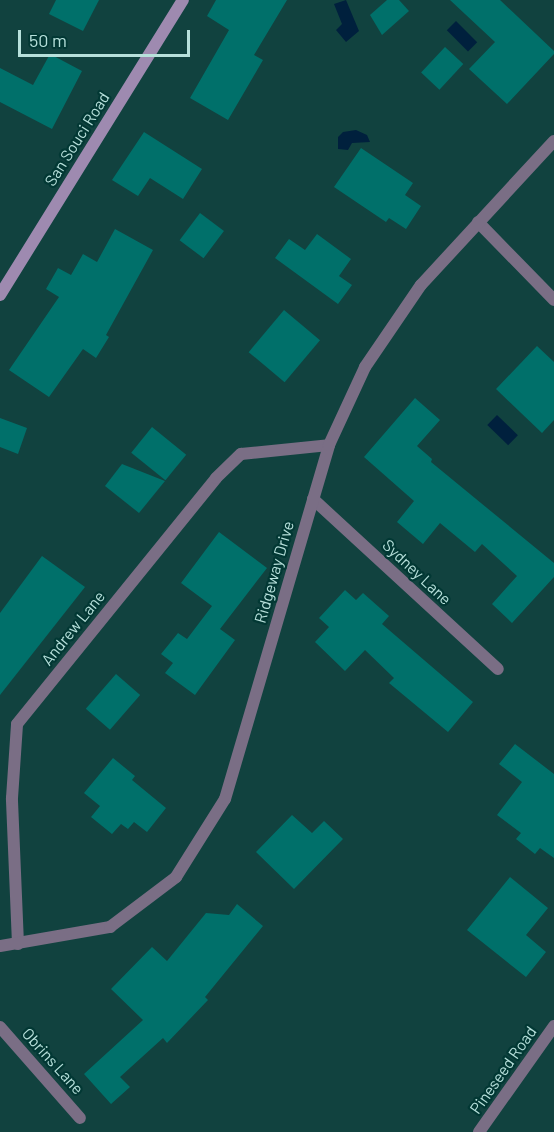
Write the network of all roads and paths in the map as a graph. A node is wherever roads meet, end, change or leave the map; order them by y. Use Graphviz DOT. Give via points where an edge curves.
graph roads {
  1 [pos="183,0"];
  2 [pos="554,141"];
  3 [pos="478,222"];
  4 [pos="0,295"];
  5 [pos="554,300"];
  6 [pos="329,445"];
  7 [pos="313,499"];
  8 [pos="498,669"];
  9 [pos="18,944"];
  10 [pos="0,946"];
  11 [pos="554,1026"];
  12 [pos="0,1027"];
  13 [pos="81,1118"];
  14 [pos="479,1132"];
  1 -- 4 [label="street, San Souci Road"];
  2 -- 3 [label="street, Ridgeway Drive"];
  3 -- 5 [label="street"];
  3 -- 6 [label="street, Ridgeway Drive" via="421,285 365,367"];
  6 -- 7 [label="street, Ridgeway Drive"];
  6 -- 9 [label="street, Andrew Lane" via="241,454 216,478 16,724 12,798"];
  7 -- 8 [label="street, Sydney Lane"];
  7 -- 9 [label="street, Ridgeway Drive" via="225,799 176,878 110,927"];
  9 -- 10 [label="street, Ridgeway Drive"];
  11 -- 14 [label="street, Pineseed Road"];
  12 -- 13 [label="street, Obrins Lane"];
}
